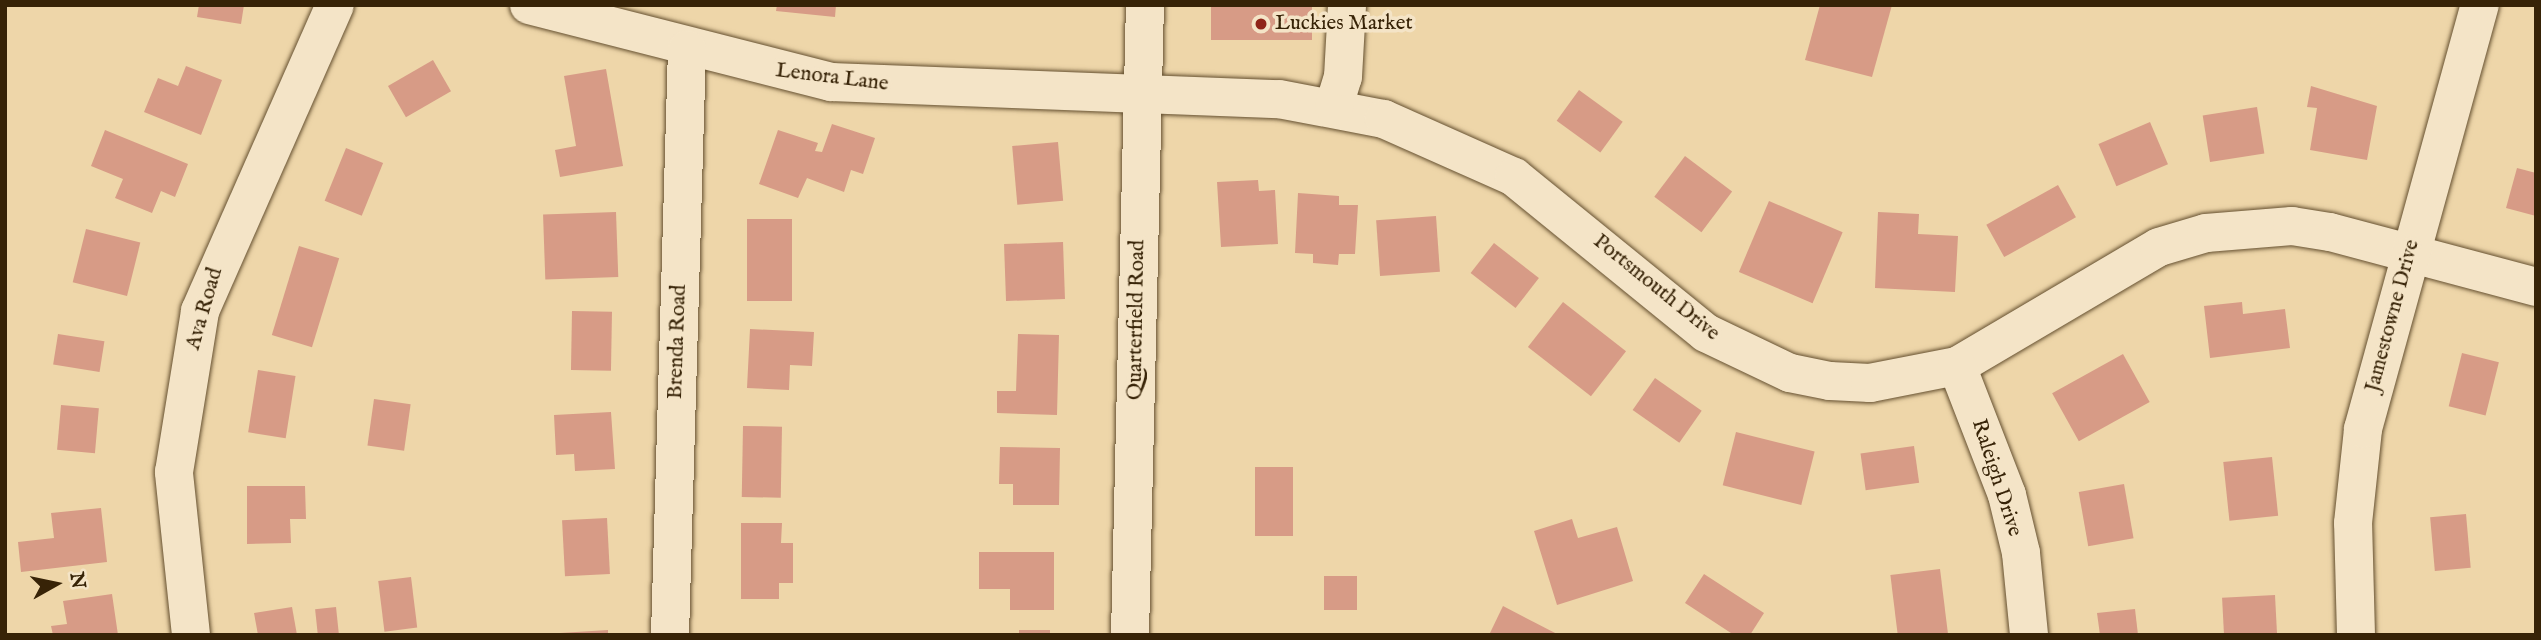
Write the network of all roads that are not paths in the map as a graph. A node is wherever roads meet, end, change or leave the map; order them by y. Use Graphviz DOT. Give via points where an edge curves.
graph roads {
  1 [pos="335,5"];
  2 [pos="529,5"];
  3 [pos="1145,5"];
  4 [pos="1347,5"];
  5 [pos="2480,5"];
  6 [pos="687,49"];
  7 [pos="1143,92"];
  8 [pos="1334,106"];
  9 [pos="2409,252"];
  10 [pos="2536,287"];
  11 [pos="1957,366"];
  12 [pos="191,635"];
  13 [pos="670,635"];
  14 [pos="1130,635"];
  15 [pos="2029,635"];
  16 [pos="2356,635"];
  1 -- 12 [label="street, Ava Road" via="200,311 174,472"];
  2 -- 6 [label="street, Lenora Lane"];
  3 -- 7 [label="street, Quarterfield Road"];
  4 -- 8 [label="street" via="1343,77"];
  5 -- 9 [label="street, Jamestowne Drive"];
  6 -- 7 [label="street, Lenora Lane" via="831,82"];
  6 -- 13 [label="street, Brenda Road"];
  7 -- 8 [label="street, Portsmouth Drive"];
  7 -- 14 [label="street, Quarterfield Road"];
  8 -- 11 [label="street, Portsmouth Drive" via="1429,134 1514,177 1706,333 1747,356 1830,381 1870,383"];
  9 -- 10 [label="street, Portsmouth Drive"];
  9 -- 11 [label="street, Portsmouth Drive" via="2292,226 2206,233 2159,247"];
  9 -- 16 [label="street, Jamestowne Drive" via="2363,429 2353,523"];
  11 -- 15 [label="street, Raleigh Drive" via="2007,495 2021,553"];
}
